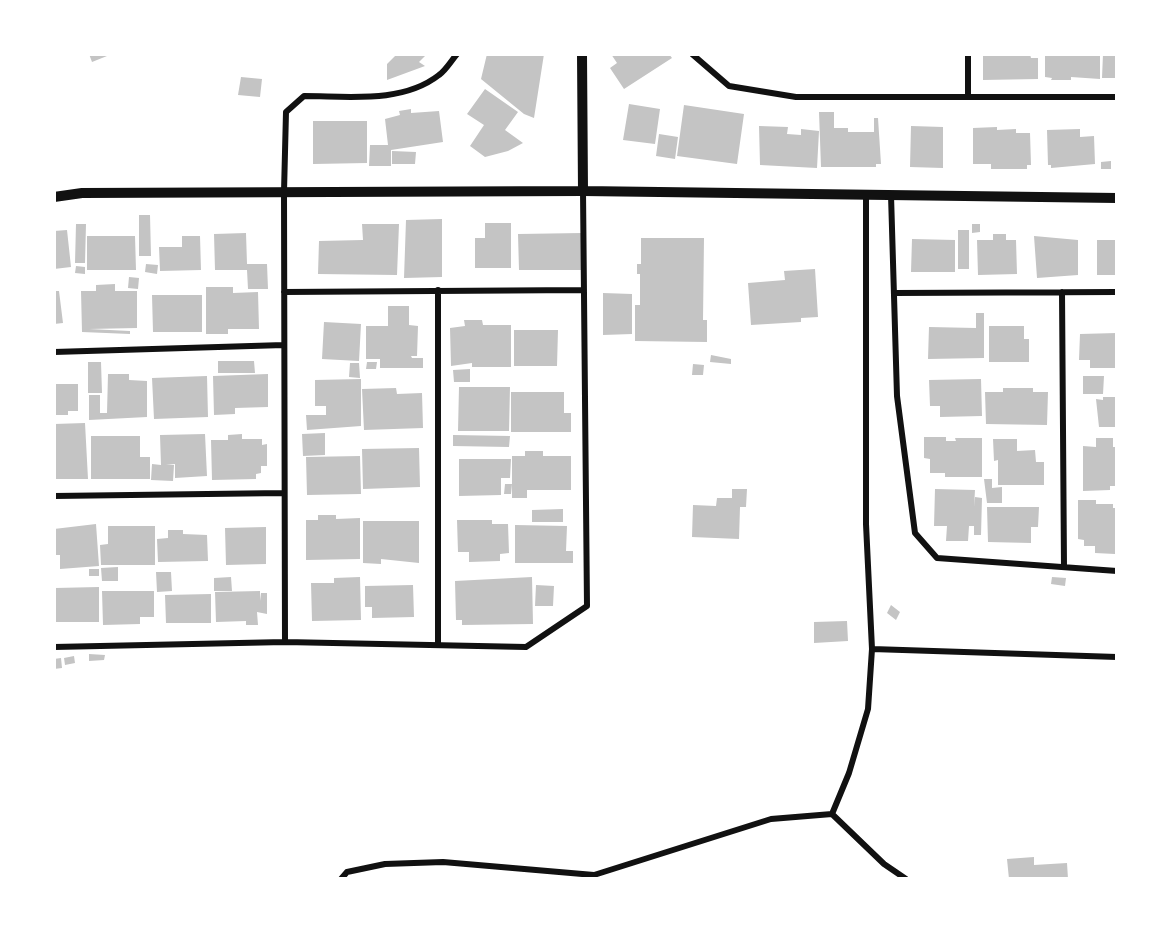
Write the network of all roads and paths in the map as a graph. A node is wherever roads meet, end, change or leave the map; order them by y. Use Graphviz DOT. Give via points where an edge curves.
graph roads {
  1 [pos="457,54"];
  2 [pos="582,54"];
  3 [pos="692,54"];
  4 [pos="968,54"];
  5 [pos="968,95"];
  6 [pos="1117,96"];
  7 [pos="583,191"];
  8 [pos="284,192"];
  9 [pos="866,195"];
  10 [pos="891,195"];
  11 [pos="54,197"];
  12 [pos="1117,198"];
  13 [pos="584,290"];
  14 [pos="438,291"];
  15 [pos="284,292"];
  16 [pos="1062,292"];
  17 [pos="1117,292"];
  18 [pos="894,293"];
  19 [pos="284,345"];
  20 [pos="54,352"];
  21 [pos="284,493"];
  22 [pos="54,496"];
  23 [pos="1064,567"];
  24 [pos="1117,571"];
  25 [pos="285,642"];
  26 [pos="438,645"];
  27 [pos="54,647"];
  28 [pos="872,649"];
  29 [pos="1117,657"];
  30 [pos="832,814"];
  31 [pos="343,878"];
  32 [pos="906,879"];
  1 -- 8 [label="street" via="439,75 383,97 304,96 286,112"];
  2 -- 7 [label="street"];
  3 -- 5 [label="street" via="729,86 796,97"];
  4 -- 5 [label="street"];
  5 -- 6 [label="street"];
  7 -- 8 [label="street"];
  7 -- 9 [label="street"];
  7 -- 13 [label="street"];
  8 -- 11 [label="street" via="82,193"];
  8 -- 15 [label="street"];
  9 -- 10 [label="street"];
  9 -- 28 [label="street" via="866,524"];
  10 -- 12 [label="street"];
  10 -- 18 [label="street"];
  13 -- 14 [label="street"];
  13 -- 26 [label="street" via="587,606 526,646"];
  14 -- 15 [label="street"];
  14 -- 26 [label="street"];
  15 -- 19 [label="street"];
  16 -- 17 [label="street"];
  16 -- 18 [label="street"];
  16 -- 23 [label="street"];
  18 -- 23 [label="street" via="897,396 915,533 937,558"];
  19 -- 20 [label="street"];
  19 -- 21 [label="street"];
  21 -- 22 [label="street"];
  21 -- 25 [label="street"];
  23 -- 24 [label="street"];
  25 -- 26 [label="street"];
  25 -- 27 [label="street"];
  28 -- 29 [label="street"];
  28 -- 30 [label="street" via="868,709"];
  30 -- 31 [label="street" via="771,819 594,875 443,862 385,864 347,872"];
  30 -- 32 [label="street" via="884,864"];
}
